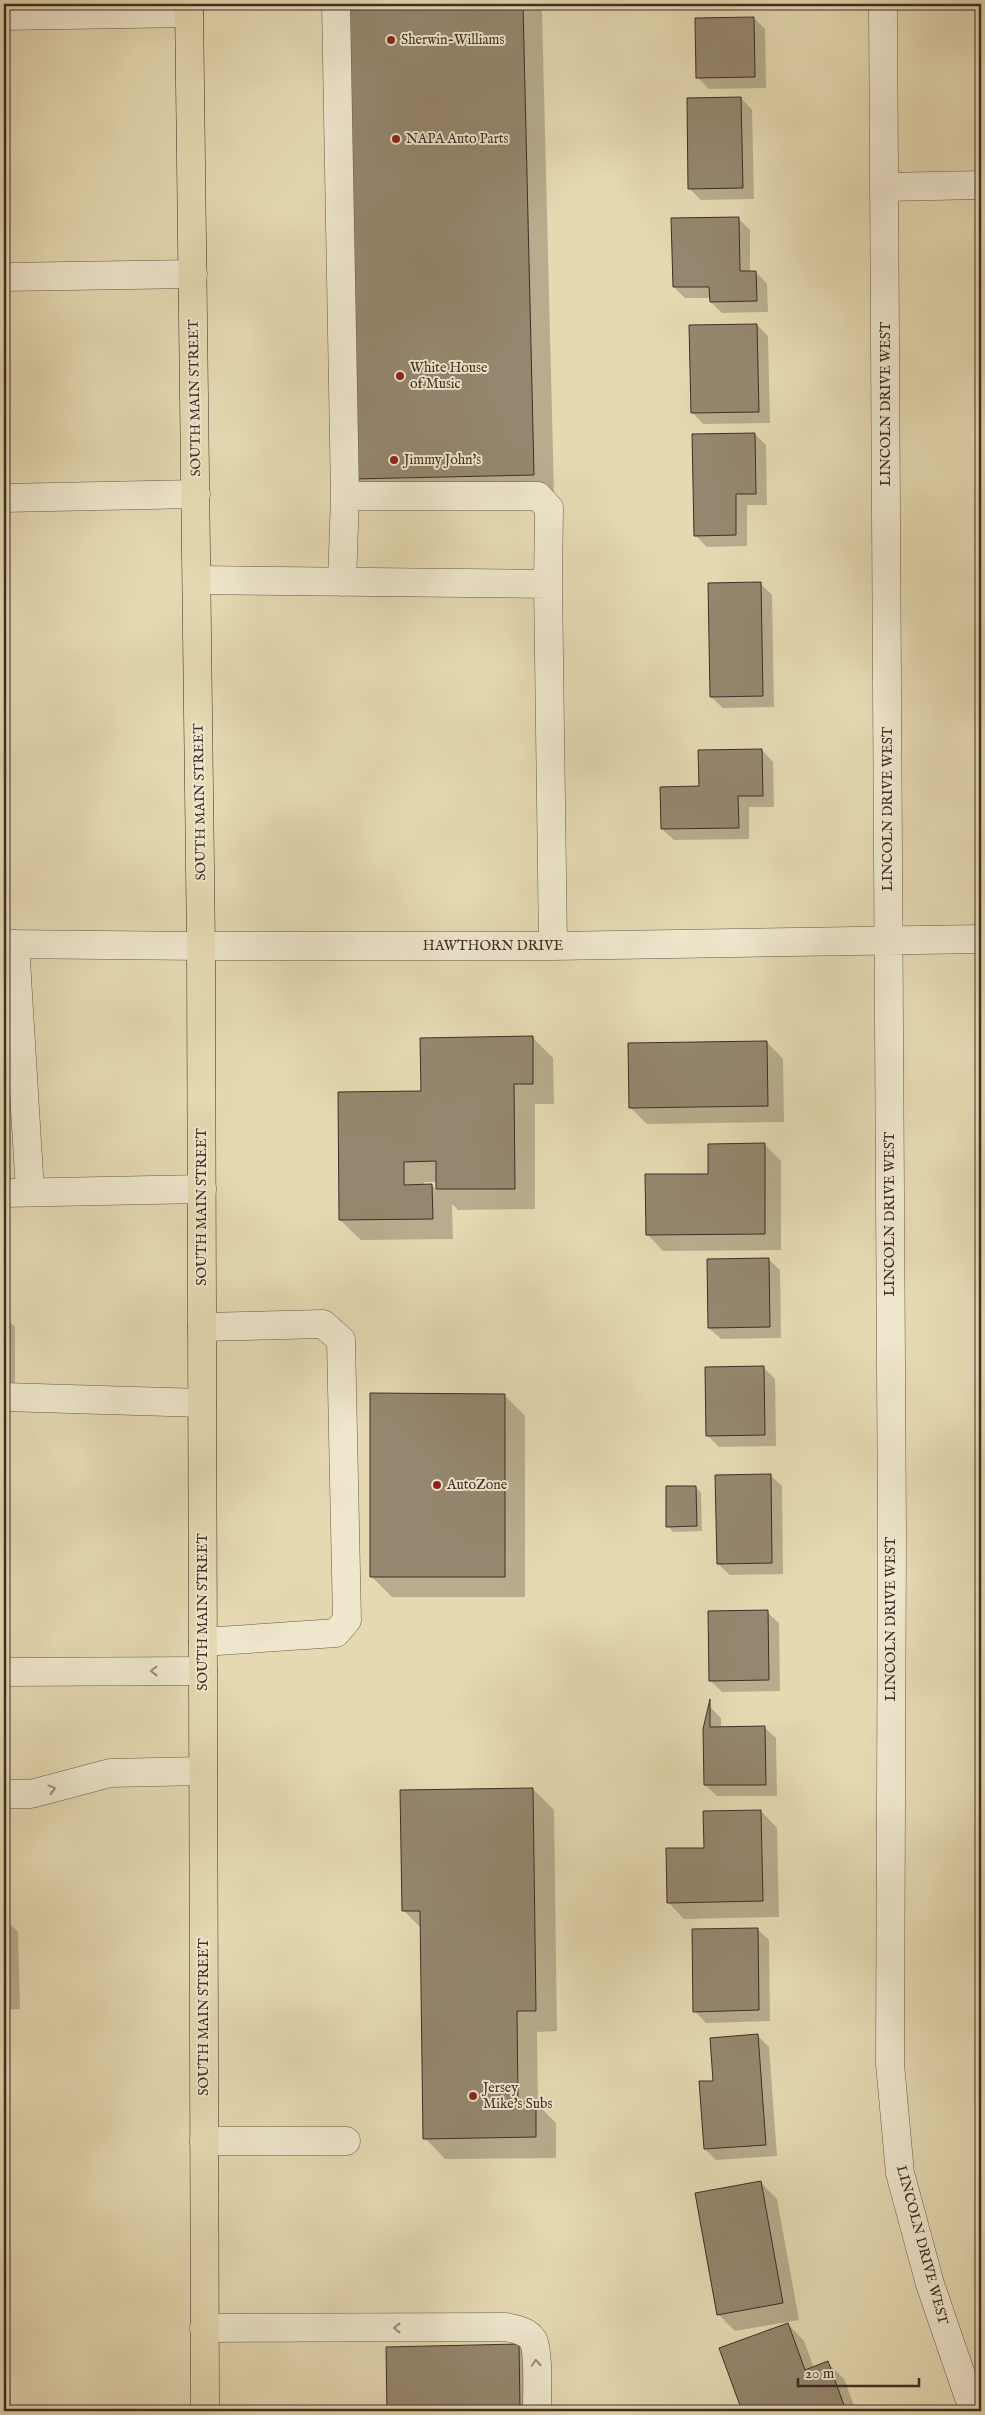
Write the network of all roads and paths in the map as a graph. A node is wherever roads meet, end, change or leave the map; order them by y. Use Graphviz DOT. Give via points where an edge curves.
graph roads {
  1 [pos="336,4"];
  2 [pos="883,4"];
  3 [pos="189,8"];
  4 [pos="4,16"];
  5 [pos="981,185"];
  6 [pos="884,187"];
  7 [pos="193,274"];
  8 [pos="4,278"];
  9 [pos="196,494"];
  10 [pos="344,496"];
  11 [pos="4,498"];
  12 [pos="197,580"];
  13 [pos="342,582"];
  14 [pos="548,584"];
  15 [pos="981,939"];
  16 [pos="889,940"];
  17 [pos="10,944"];
  18 [pos="201,946"];
  19 [pos="553,946"];
  20 [pos="12,1030"];
  21 [pos="202,1190"];
  22 [pos="30,1192"];
  23 [pos="4,1193"];
  24 [pos="202,1327"];
  25 [pos="4,1397"];
  26 [pos="202,1403"];
  27 [pos="203,1642"];
  28 [pos="203,1671"];
  29 [pos="4,1672"];
  30 [pos="203,1771"];
  31 [pos="4,1794"];
  32 [pos="204,2141"];
  33 [pos="346,2141"];
  34 [pos="204,2328"];
  35 [pos="205,2411"];
  36 [pos="537,2411"];
  37 [pos="976,2411"];
  1 -- 10 [label="street"];
  2 -- 6 [label="street, LINCOLN DRIVE WEST"];
  3 -- 4 [label="street"];
  3 -- 7 [label="main road, SOUTH MAIN STREET"];
  5 -- 6 [label="street"];
  6 -- 16 [label="street, LINCOLN DRIVE WEST"];
  7 -- 8 [label="street"];
  7 -- 9 [label="main road, SOUTH MAIN STREET"];
  9 -- 11 [label="street"];
  9 -- 12 [label="main road, SOUTH MAIN STREET"];
  10 -- 13 [label="street"];
  10 -- 14 [label="street" via="538,496 549,508"];
  12 -- 13 [label="street"];
  12 -- 18 [label="main road, SOUTH MAIN STREET"];
  13 -- 14 [label="street"];
  14 -- 19 [label="street"];
  15 -- 16 [label="street, HAWTHORN DRIVE"];
  16 -- 19 [label="street, HAWTHORN DRIVE"];
  16 -- 37 [label="street, LINCOLN DRIVE WEST" via="890,2064 900,2173 930,2284"];
  17 -- 18 [label="street, HAWTHORN DRIVE"];
  17 -- 20 [label="street"];
  18 -- 19 [label="street, HAWTHORN DRIVE"];
  18 -- 21 [label="main road, SOUTH MAIN STREET"];
  20 -- 22 [label="street"];
  21 -- 22 [label="street"];
  21 -- 24 [label="main road, SOUTH MAIN STREET"];
  22 -- 23 [label="street"];
  24 -- 26 [label="main road, SOUTH MAIN STREET"];
  24 -- 27 [label="street" via="323,1324 341,1340 348,1620 336,1633"];
  25 -- 26 [label="street"];
  26 -- 27 [label="main road, SOUTH MAIN STREET"];
  27 -- 28 [label="main road, SOUTH MAIN STREET"];
  28 -- 29 [label="street, one-way"];
  28 -- 30 [label="main road, SOUTH MAIN STREET"];
  31 -- 30 [label="street, one-way" via="30,1794 110,1773"];
  30 -- 32 [label="main road, SOUTH MAIN STREET"];
  32 -- 33 [label="street"];
  32 -- 34 [label="main road, SOUTH MAIN STREET"];
  34 -- 35 [label="main road, SOUTH MAIN STREET"];
  36 -- 34 [label="street, one-way" via="533,2341 522,2330 506,2327"];
}
